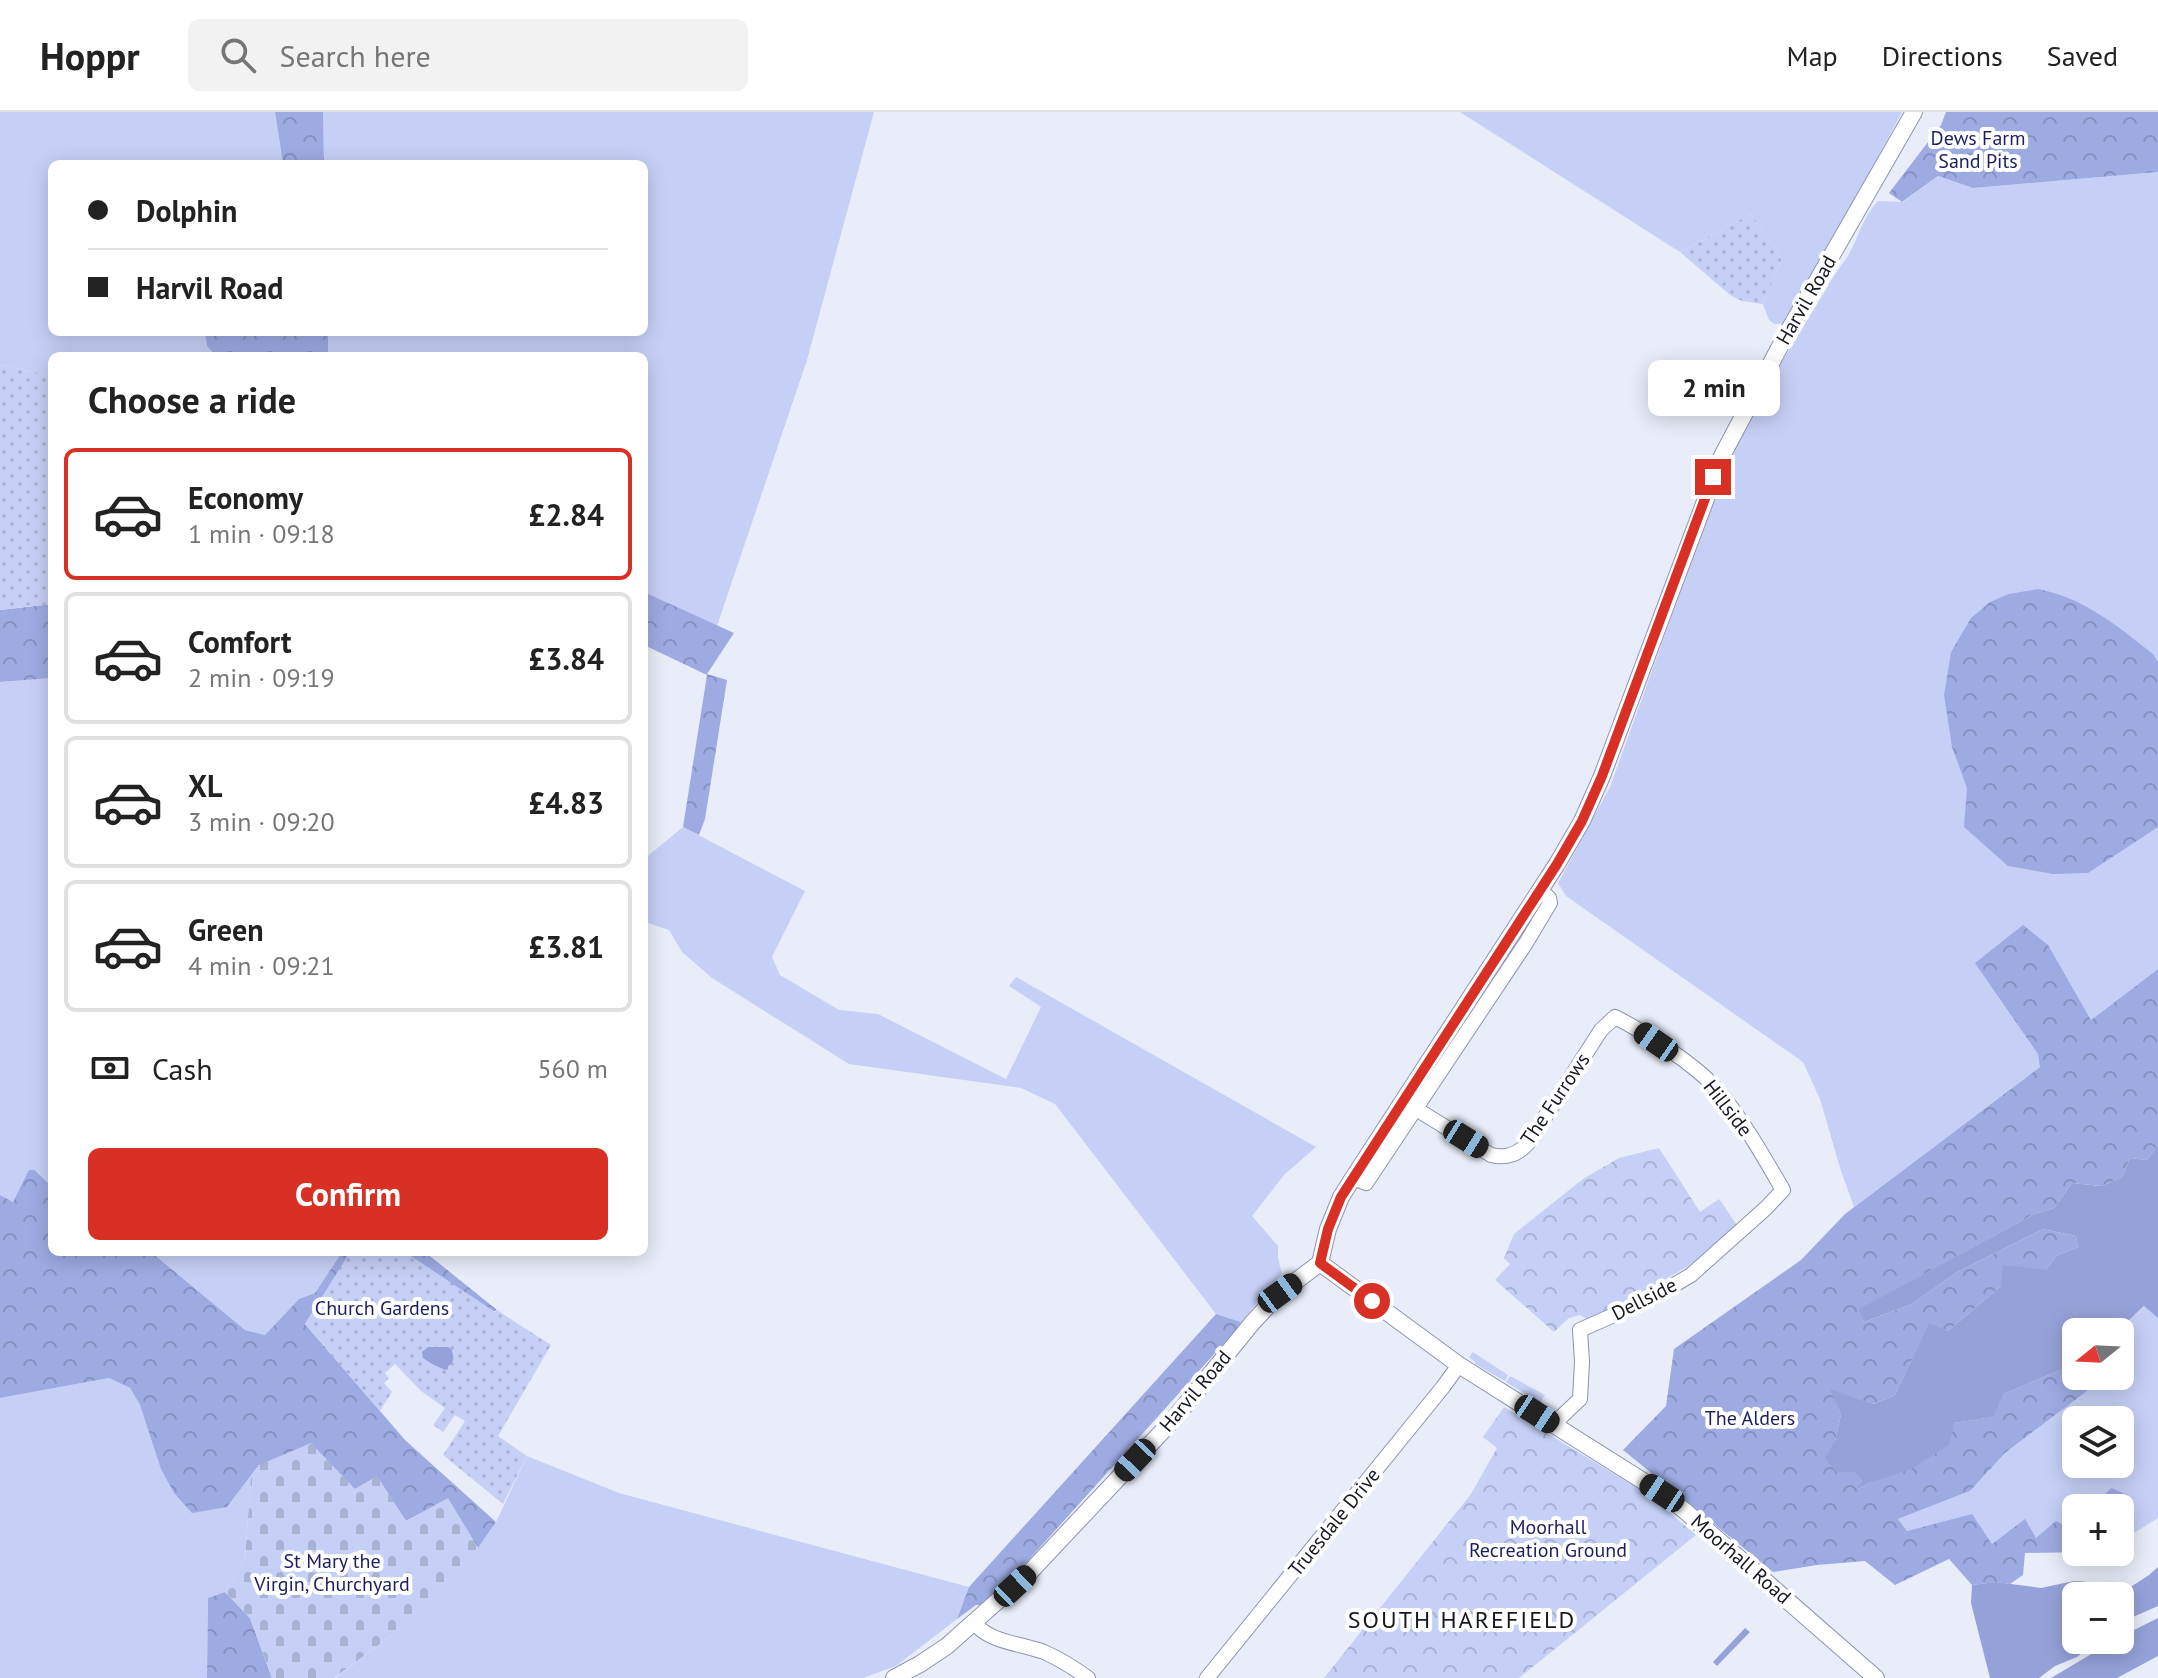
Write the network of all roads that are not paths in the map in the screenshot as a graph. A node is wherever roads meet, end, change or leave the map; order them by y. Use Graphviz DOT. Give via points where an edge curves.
graph roads {
  1 [pos="1914,112"];
  2 [pos="1615,1017"];
  3 [pos="1409,1104"];
  4 [pos="1783,1190"];
  5 [pos="1320,1263"];
  6 [pos="1459,1365"];
  7 [pos="1555,1426"];
  8 [pos="974,1623"];
  9 [pos="894,1678"];
  10 [pos="1088,1678"];
  11 [pos="1207,1678"];
  12 [pos="1876,1678"];
  1 -- 3 [label="street, Harvil Road" via="1722,456 1582,821"];
  2 -- 3 [label="street, The Furrows" via="1517,1153 1491,1155"];
  2 -- 4 [label="street, Hillside" via="1710,1082"];
  3 -- 5 [label="street, Harvil Road" via="1341,1197"];
  4 -- 7 [label="street, Dellside" via="1691,1275 1580,1330 1580,1399"];
  5 -- 6 [label="street, Moorhall Road"];
  5 -- 8 [label="street, Harvil Road" via="1280,1293 1171,1422 1030,1572"];
  6 -- 7 [label="street, Moorhall Road"];
  6 -- 11 [label="street, Truesdale Drive"];
  7 -- 12 [label="street, Moorhall Road" via="1685,1511"];
  8 -- 9 [label="street, Harvil Road"];
  8 -- 10 [label="street" via="986,1635 1046,1653"];
}
